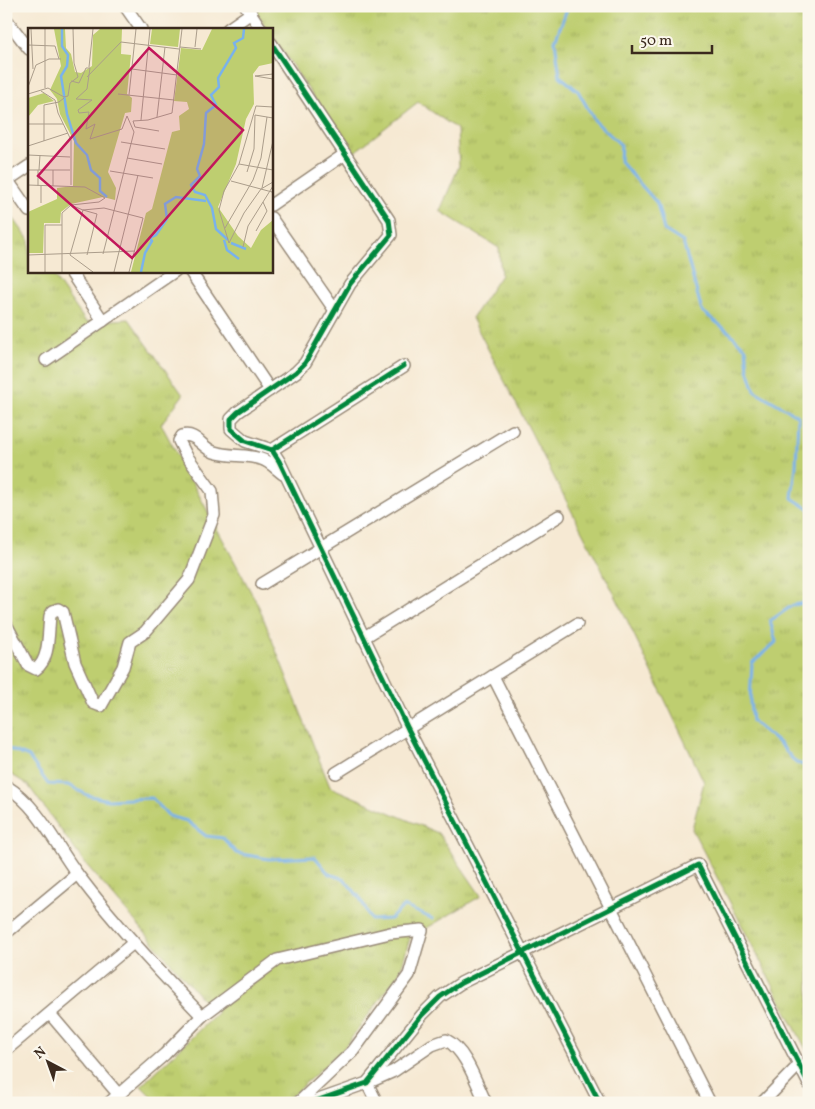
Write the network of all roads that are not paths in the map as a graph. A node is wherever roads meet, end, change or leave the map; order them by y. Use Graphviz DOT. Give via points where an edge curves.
graph roads {
  1 [pos="125,6"];
  2 [pos="248,10"];
  3 [pos="6,19"];
  4 [pos="140,28"];
  5 [pos="229,28"];
  6 [pos="261,28"];
  7 [pos="272,44"];
  8 [pos="28,48"];
  9 [pos="345,154"];
  10 [pos="28,167"];
  11 [pos="7,179"];
  12 [pos="272,204"];
  13 [pos="28,210"];
  14 [pos="272,219"];
  15 [pos="71,272"];
  16 [pos="174,272"];
  17 [pos="191,272"];
  18 [pos="334,309"];
  19 [pos="103,321"];
  20 [pos="46,360"];
  21 [pos="404,366"];
  22 [pos="270,390"];
  23 [pos="514,431"];
  24 [pos="272,450"];
  25 [pos="285,476"];
  26 [pos="559,516"];
  27 [pos="321,550"];
  28 [pos="262,584"];
  29 [pos="6,624"];
  30 [pos="577,624"];
  31 [pos="363,638"];
  32 [pos="493,676"];
  33 [pos="408,729"];
  34 [pos="336,773"];
  35 [pos="6,786"];
  36 [pos="77,874"];
  37 [pos="611,909"];
  38 [pos="6,933"];
  39 [pos="132,944"];
  40 [pos="524,953"];
  41 [pos="50,1014"];
  42 [pos="202,1016"];
  43 [pos="6,1050"];
  44 [pos="799,1065"];
  45 [pos="367,1083"];
  46 [pos="809,1084"];
  47 [pos="119,1095"];
  48 [pos="109,1103"];
  49 [pos="298,1103"];
  50 [pos="310,1103"];
  51 [pos="377,1103"];
  52 [pos="486,1103"];
  53 [pos="600,1103"];
  54 [pos="710,1103"];
  55 [pos="762,1103"];
  1 -- 4 [label="street"];
  2 -- 5 [label="street"];
  2 -- 6 [label="street"];
  3 -- 8 [label="street"];
  7 -- 9 [label="street"];
  9 -- 12 [label="street"];
  9 -- 18 [label="street" via="389,220 391,235 350,284"];
  10 -- 11 [label="street"];
  11 -- 13 [label="street"];
  14 -- 18 [label="street"];
  15 -- 19 [label="street"];
  16 -- 19 [label="street"];
  17 -- 22 [label="street"];
  18 -- 22 [label="street" via="304,363"];
  19 -- 20 [label="street"];
  21 -- 24 [label="street"];
  22 -- 24 [label="street" via="231,419 231,429 245,441"];
  23 -- 27 [label="street"];
  24 -- 25 [label="street"];
  25 -- 27 [label="street"];
  25 -- 29 [label="street" via="260,458 216,453 206,449 194,436 182,436 179,441 186,455 212,491 214,515 189,580 145,632 130,642 123,667 101,706 93,703 81,679 63,612 58,609 50,616 45,658 36,669 28,665"];
  26 -- 31 [label="street"];
  27 -- 28 [label="street"];
  27 -- 31 [label="street"];
  30 -- 32 [label="street"];
  31 -- 33 [label="street"];
  32 -- 33 [label="street"];
  32 -- 37 [label="street"];
  33 -- 34 [label="street"];
  33 -- 40 [label="street"];
  35 -- 36 [label="street" via="36,814"];
  36 -- 38 [label="street"];
  36 -- 39 [label="street"];
  37 -- 40 [label="street"];
  37 -- 44 [label="street" via="698,865"];
  37 -- 54 [label="street"];
  39 -- 41 [label="street"];
  39 -- 42 [label="street"];
  40 -- 45 [label="street" via="461,983 440,997 400,1039"];
  40 -- 53 [label="street"];
  41 -- 43 [label="street"];
  41 -- 47 [label="street"];
  42 -- 47 [label="street" via="166,1054"];
  42 -- 49 [label="street" via="277,960 390,933 422,930 409,975 353,1051"];
  44 -- 46 [label="street"];
  44 -- 55 [label="street"];
  45 -- 50 [label="street"];
  45 -- 51 [label="street"];
  45 -- 52 [label="street" via="446,1040 454,1044 462,1055"];
  47 -- 48 [label="street"];
}
